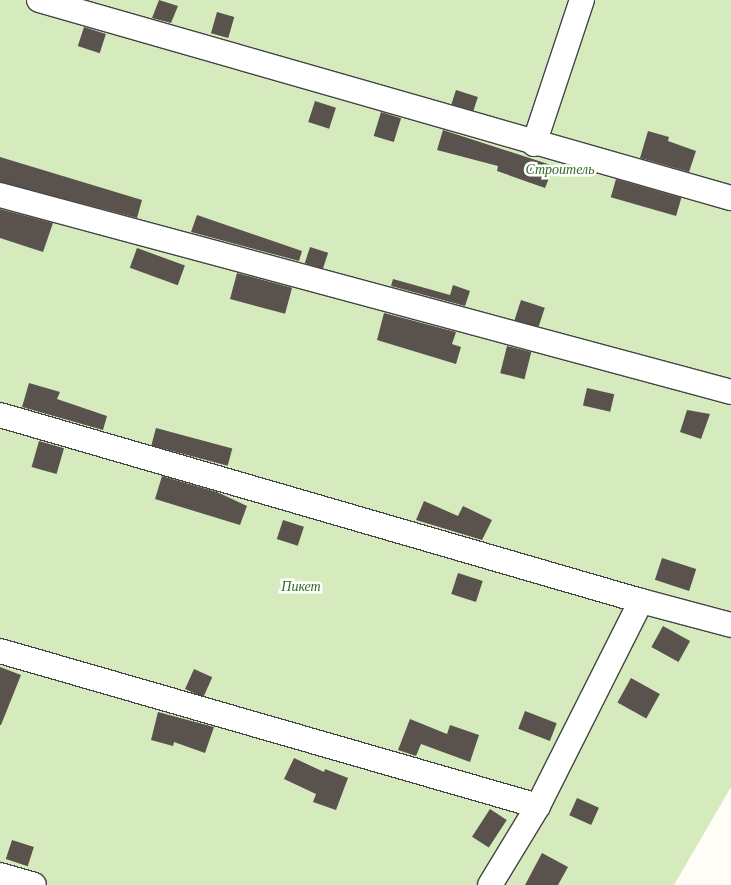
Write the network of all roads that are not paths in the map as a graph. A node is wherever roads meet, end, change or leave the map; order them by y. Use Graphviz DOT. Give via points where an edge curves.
graph roads {
  1 [pos="39,0"];
  2 [pos="582,0"];
  3 [pos="534,144"];
  4 [pos="0,195"];
  5 [pos="731,198"];
  6 [pos="731,392"];
  7 [pos="0,415"];
  8 [pos="641,601"];
  9 [pos="731,625"];
  10 [pos="0,651"];
  11 [pos="538,806"];
  12 [pos="0,874"];
  13 [pos="34,885"];
  14 [pos="490,885"];
  1 -- 3 [label="street"];
  2 -- 3 [label="street"];
  3 -- 5 [label="street"];
  4 -- 6 [label="street"];
  7 -- 8 [label="street"];
  8 -- 9 [label="street"];
  8 -- 11 [label="street"];
  10 -- 11 [label="street"];
  11 -- 14 [label="street"];
  12 -- 13 [label="street"];
}
